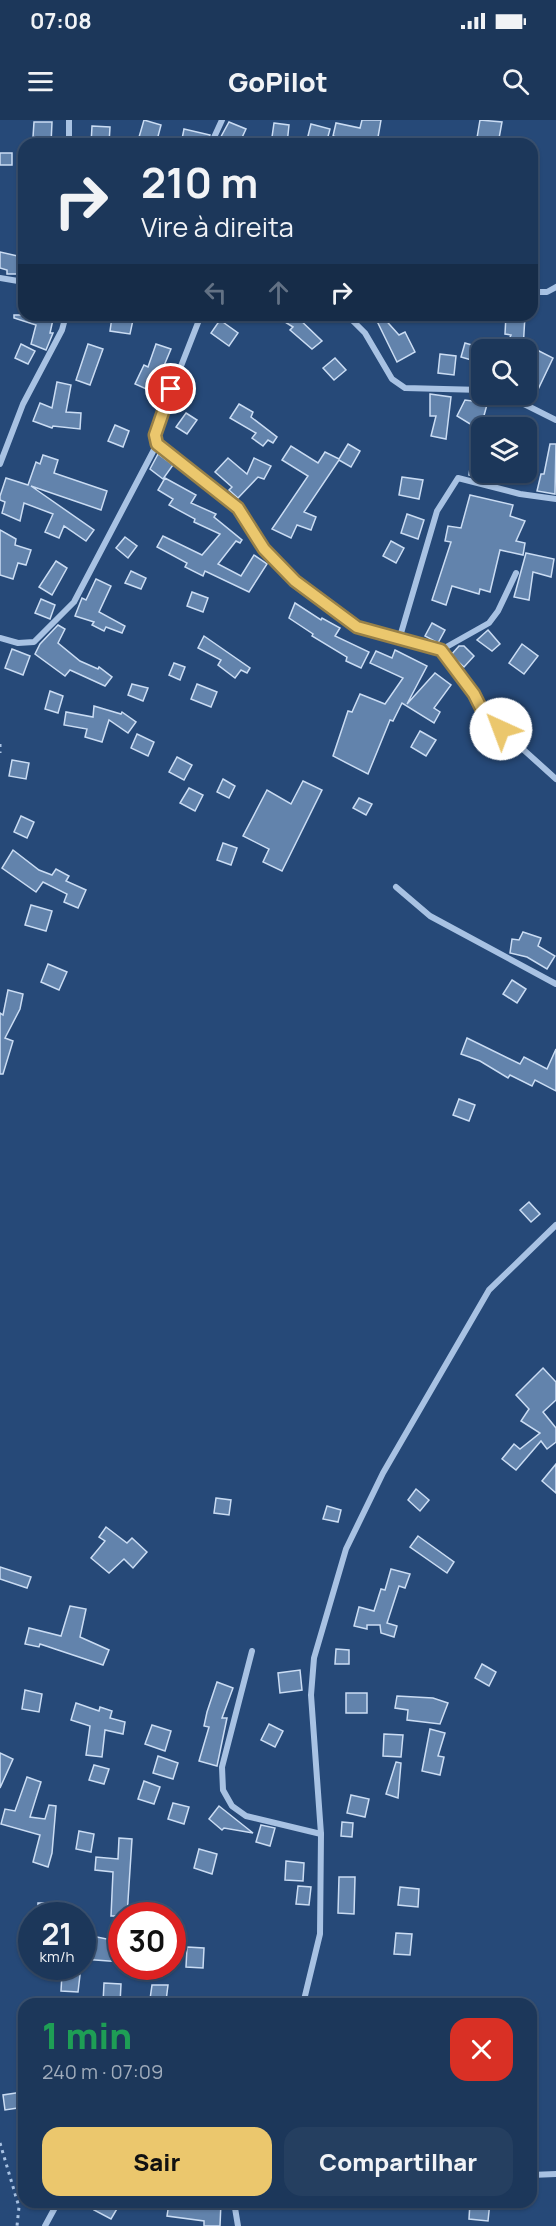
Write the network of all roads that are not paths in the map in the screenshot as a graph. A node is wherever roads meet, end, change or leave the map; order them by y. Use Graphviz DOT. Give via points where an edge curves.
graph roads {
  1 [pos="69,120"];
  2 [pos="222,120"];
  3 [pos="69,138"];
  4 [pos="214,138"];
  5 [pos="0,278"];
  6 [pos="18,281"];
  7 [pos="556,287"];
  8 [pos="538,291"];
  9 [pos="64,321"];
  10 [pos="199,321"];
  11 [pos="353,321"];
  12 [pos="471,390"];
  13 [pos="526,405"];
  14 [pos="556,420"];
  15 [pos="157,444"];
  16 [pos="2,453"];
  17 [pos="0,464"];
  18 [pos="556,499"];
  19 [pos="516,573"];
  20 [pos="0,638"];
  21 [pos="399,640"];
  22 [pos="441,650"];
  23 [pos="556,778"];
  24 [pos="396,887"];
  25 [pos="556,984"];
  26 [pos="556,1225"];
  27 [pos="252,1652"];
  28 [pos="321,1834"];
  29 [pos="304,1998"];
  30 [pos="556,2174"];
  31 [pos="537,2175"];
  32 [pos="55,2208"];
  33 [pos="235,2208"];
  34 [pos="45,2226"];
  35 [pos="238,2226"];
  1 -- 3 [label="street"];
  2 -- 4 [label="street"];
  5 -- 6 [label="street"];
  7 -- 8 [label="street"];
  9 -- 16 [label="street"];
  10 -- 15 [label="street" via="155,435"];
  11 -- 12 [label="street" via="365,333 392,379 405,388"];
  13 -- 14 [label="street"];
  15 -- 20 [label="street" via="74,602 34,642"];
  15 -- 21 [label="street" via="238,508 264,549 295,581 357,627"];
  16 -- 17 [label="street"];
  18 -- 21 [label="street" via="458,478 437,511"];
  19 -- 22 [label="street" via="489,623"];
  21 -- 22 [label="street"];
  22 -- 23 [label="street" via="484,714"];
  24 -- 25 [label="street" via="430,916"];
  26 -- 28 [label="street" via="489,1290 383,1473 346,1549 314,1658 311,1695"];
  27 -- 28 [label="street" via="222,1767 222,1790 232,1806 246,1816"];
  28 -- 29 [label="street" via="320,1934"];
  30 -- 31 [label="street"];
  32 -- 34 [label="street"];
  33 -- 35 [label="street"];
}
